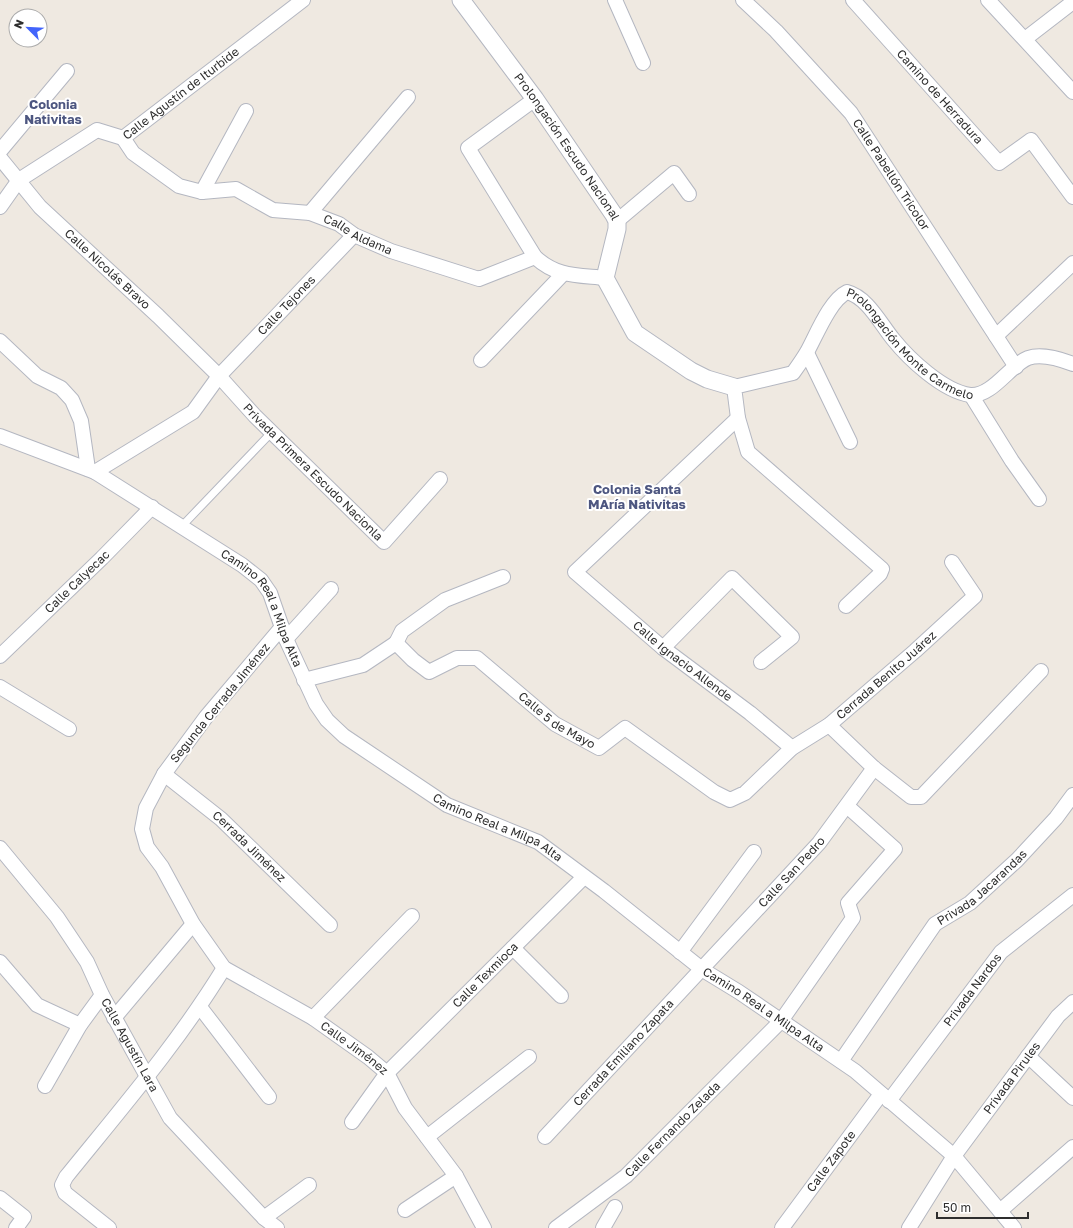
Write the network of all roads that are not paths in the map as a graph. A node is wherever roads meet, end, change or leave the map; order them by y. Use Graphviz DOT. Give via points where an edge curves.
graph roads {
  1 [pos="303,0"];
  2 [pos="461,0"];
  3 [pos="615,0"];
  4 [pos="743,0"];
  5 [pos="853,0"];
  6 [pos="988,0"];
  7 [pos="1073,2"];
  8 [pos="1025,39"];
  9 [pos="643,63"];
  10 [pos="67,71"];
  11 [pos="1073,92"];
  12 [pos="408,97"];
  13 [pos="535,99"];
  14 [pos="246,111"];
  15 [pos="123,138"];
  16 [pos="0,151"];
  17 [pos="0,158"];
  18 [pos="19,180"];
  19 [pos="202,192"];
  20 [pos="689,194"];
  21 [pos="1073,197"];
  22 [pos="0,207"];
  23 [pos="310,213"];
  24 [pos="617,221"];
  25 [pos="354,235"];
  26 [pos="534,257"];
  27 [pos="1073,263"];
  28 [pos="563,274"];
  29 [pos="605,278"];
  30 [pos="996,336"];
  31 [pos="0,341"];
  32 [pos="807,353"];
  33 [pos="482,360"];
  34 [pos="1073,364"];
  35 [pos="1016,367"];
  36 [pos="219,376"];
  37 [pos="734,387"];
  38 [pos="971,395"];
  39 [pos="738,418"];
  40 [pos="272,432"];
  41 [pos="0,435"];
  42 [pos="850,442"];
  43 [pos="91,470"];
  44 [pos="440,480"];
  45 [pos="1039,499"];
  46 [pos="152,507"];
  47 [pos="182,526"];
  48 [pos="952,562"];
  49 [pos="503,577"];
  50 [pos="331,589"];
  51 [pos="846,606"];
  52 [pos="284,633"];
  53 [pos="396,643"];
  54 [pos="663,648"];
  55 [pos="0,656"];
  56 [pos="761,662"];
  57 [pos="1041,670"];
  58 [pos="304,680"];
  59 [pos="0,687"];
  60 [pos="829,726"];
  61 [pos="69,729"];
  62 [pos="792,748"];
  63 [pos="874,768"];
  64 [pos="164,774"];
  65 [pos="1073,795"];
  66 [pos="847,806"];
  67 [pos="0,848"];
  68 [pos="754,852"];
  69 [pos="584,877"];
  70 [pos="1073,895"];
  71 [pos="412,916"];
  72 [pos="193,924"];
  73 [pos="330,925"];
  74 [pos="513,948"];
  75 [pos="680,952"];
  76 [pos="0,962"];
  77 [pos="224,968"];
  78 [pos="702,970"];
  79 [pos="102,995"];
  80 [pos="561,996"];
  81 [pos="1073,1002"];
  82 [pos="200,1007"];
  83 [pos="114,1018"];
  84 [pos="313,1018"];
  85 [pos="781,1021"];
  86 [pos="80,1026"];
  87 [pos="1028,1056"];
  88 [pos="529,1057"];
  89 [pos="841,1061"];
  90 [pos="387,1073"];
  91 [pos="147,1078"];
  92 [pos="45,1086"];
  93 [pos="269,1097"];
  94 [pos="885,1098"];
  95 [pos="1073,1098"];
  96 [pos="352,1122"];
  97 [pos="426,1137"];
  98 [pos="545,1137"];
  99 [pos="1073,1147"];
  100 [pos="954,1156"];
  101 [pos="456,1176"];
  102 [pos="309,1185"];
  103 [pos="0,1198"];
  104 [pos="615,1207"];
  105 [pos="405,1210"];
  106 [pos="1000,1211"];
  107 [pos="264,1218"];
  108 [pos="106,1227"];
  109 [pos="16,1228"];
  110 [pos="277,1228"];
  111 [pos="484,1228"];
  112 [pos="556,1228"];
  113 [pos="603,1228"];
  114 [pos="782,1228"];
  115 [pos="909,1228"];
  116 [pos="1014,1228"];
  1 -- 15 [label="street, Calle Agustín de Iturbide"];
  2 -- 13 [label="street, Prolongación Escudo Nacional"];
  3 -- 9 [label="street"];
  4 -- 30 [label="street, Calle Pabellón Tricolor" via="776,31 852,113"];
  5 -- 21 [label="street, Camino de Herradura" via="998,163 1031,140"];
  6 -- 8 [label="street"];
  7 -- 8 [label="street"];
  8 -- 11 [label="street"];
  10 -- 16 [label="street"];
  12 -- 23 [label="street"];
  13 -- 24 [label="street, Prolongación Escudo Nacional"];
  13 -- 26 [label="street" via="468,148"];
  14 -- 19 [label="street"];
  15 -- 18 [label="street, Calle Agustín de Iturbide" via="97,130"];
  15 -- 19 [label="street, Calle Aldama" via="133,153 179,186"];
  17 -- 18 [label="street, Calle Nicolás Bravo"];
  18 -- 22 [label="street, Calle Agustín de Iturbide"];
  18 -- 36 [label="street, Calle Nicolás Bravo" via="40,207"];
  19 -- 23 [label="street, Calle Aldama" via="236,189 273,210"];
  20 -- 24 [label="street" via="674,173"];
  23 -- 25 [label="street, Calle Aldama" via="339,224"];
  24 -- 29 [label="street, Prolongación Escudo Nacional"];
  25 -- 26 [label="street, Calle Aldama" via="398,254 479,279"];
  25 -- 36 [label="street, Calle Tejones"];
  26 -- 28 [label="street" via="546,267"];
  27 -- 30 [label="street"];
  28 -- 29 [label="street"];
  28 -- 33 [label="street"];
  29 -- 37 [label="street" via="635,333 691,371"];
  30 -- 35 [label="street, Calle Pabellón Tricolor"];
  31 -- 43 [label="street" via="37,376 61,388 72,400 81,422"];
  32 -- 37 [label="street, Prolongación Monte Carmelo" via="793,373"];
  32 -- 38 [label="street, Prolongación Monte Carmelo" via="841,295 846,292 852,293 859,297 894,340 932,378"];
  32 -- 42 [label="street"];
  34 -- 35 [label="street, Prolongación Monte Carmelo" via="1044,357 1028,358"];
  35 -- 38 [label="street, Prolongación Monte Carmelo" via="988,390"];
  36 -- 40 [label="street, Privada Primera Escudo Nacionla"];
  36 -- 43 [label="street, Calle Tejones" via="193,412"];
  37 -- 39 [label="street"];
  38 -- 45 [label="street"];
  39 -- 51 [label="street" via="748,452 882,569 880,574"];
  39 -- 54 [label="street, Calle Ignacio Allende" via="575,572"];
  40 -- 44 [label="street, Privada Primera Escudo Nacionla" via="384,542"];
  40 -- 47 [label="lane"];
  41 -- 43 [label="street, Camino Real a Milpa Alta"];
  43 -- 46 [label="street, Camino Real a Milpa Alta"];
  46 -- 47 [label="street, Camino Real a Milpa Alta"];
  46 -- 55 [label="street, Calle Calyecac"];
  47 -- 52 [label="street, Camino Real a Milpa Alta" via="261,580 270,593"];
  48 -- 60 [label="street, Cerrada Benito Juárez" via="975,596"];
  49 -- 53 [label="street" via="446,600 402,631"];
  50 -- 52 [label="street, Segunda Cerrada Jiménez"];
  52 -- 58 [label="street, Camino Real a Milpa Alta"];
  52 -- 64 [label="street, Segunda Cerrada Jiménez" via="206,717"];
  53 -- 58 [label="street" via="363,664"];
  53 -- 62 [label="street, Calle 5 de Mayo" via="429,672 457,658 477,658 555,724 599,748 625,728 714,792 730,800 745,793"];
  54 -- 56 [label="street" via="732,578 792,637"];
  54 -- 62 [label="street, Calle Ignacio Allende"];
  57 -- 63 [label="street" via="921,797 911,797"];
  58 -- 69 [label="street, Camino Real a Milpa Alta" via="327,720 344,736 447,805 538,842"];
  59 -- 61 [label="street"];
  60 -- 62 [label="street, Cerrada Benito Juárez"];
  60 -- 63 [label="street"];
  63 -- 66 [label="street, Calle San Pedro"];
  64 -- 72 [label="street, Segunda Cerrada Jiménez" via="146,808 142,829 147,847 162,866"];
  64 -- 73 [label="street, Cerrada Jiménez" via="221,820"];
  65 -- 89 [label="street, Privada Jacarandas" via="1056,818 982,892 970,903 935,924"];
  66 -- 78 [label="street, Calle San Pedro" via="819,843"];
  66 -- 85 [label="street, Calle Fernando Zelada" via="895,849 848,903 853,918"];
  67 -- 79 [label="street, Calle Agustín Lara" via="57,917 87,962"];
  68 -- 75 [label="street"];
  69 -- 74 [label="street, Calle Texmioca"];
  69 -- 75 [label="street, Camino Real a Milpa Alta"];
  70 -- 94 [label="street, Privada Nardos" via="1001,952"];
  71 -- 84 [label="street"];
  72 -- 77 [label="street, Segunda Cerrada Jiménez"];
  72 -- 83 [label="street"];
  74 -- 80 [label="street"];
  74 -- 90 [label="street, Calle Texmioca"];
  75 -- 78 [label="street, Camino Real a Milpa Alta"];
  76 -- 86 [label="street" via="37,1005"];
  77 -- 82 [label="street"];
  77 -- 84 [label="street, Calle Jiménez"];
  78 -- 85 [label="street, Camino Real a Milpa Alta"];
  78 -- 98 [label="street, Cerrada Emiliano Zapata"];
  79 -- 83 [label="street, Calle Agustín Lara"];
  79 -- 86 [label="street"];
  81 -- 87 [label="street, Privada Pirules" via="1058,1016"];
  82 -- 91 [label="street"];
  82 -- 93 [label="street"];
  83 -- 91 [label="street, Calle Agustín Lara"];
  84 -- 90 [label="street, Calle Jiménez"];
  85 -- 89 [label="street, Camino Real a Milpa Alta"];
  85 -- 112 [label="street, Calle Fernando Zelada" via="626,1176"];
  86 -- 92 [label="street"];
  87 -- 95 [label="street"];
  87 -- 100 [label="street, Privada Pirules"];
  88 -- 97 [label="street"];
  89 -- 94 [label="street, Camino Real a Milpa Alta"];
  90 -- 96 [label="street, Calle Texmioca"];
  90 -- 97 [label="street, Calle Jiménez" via="405,1108"];
  91 -- 107 [label="street, Calle Agustín Lara" via="170,1118"];
  91 -- 108 [label="street" via="62,1185 65,1193"];
  94 -- 100 [label="street, Camino Real a Milpa Alta"];
  94 -- 114 [label="street, Calle Zapote"];
  97 -- 101 [label="street, Calle Jiménez"];
  99 -- 106 [label="street"];
  100 -- 106 [label="street, Camino Real a Milpa Alta"];
  100 -- 115 [label="street, Privada Pirules"];
  101 -- 105 [label="street"];
  101 -- 111 [label="street, Calle Jiménez"];
  102 -- 107 [label="street"];
  103 -- 109 [label="street" via="24,1217"];
  104 -- 113 [label="street"];
  106 -- 116 [label="street, Camino Real a Milpa Alta"];
  107 -- 110 [label="street, Calle Agustín Lara"];
}
